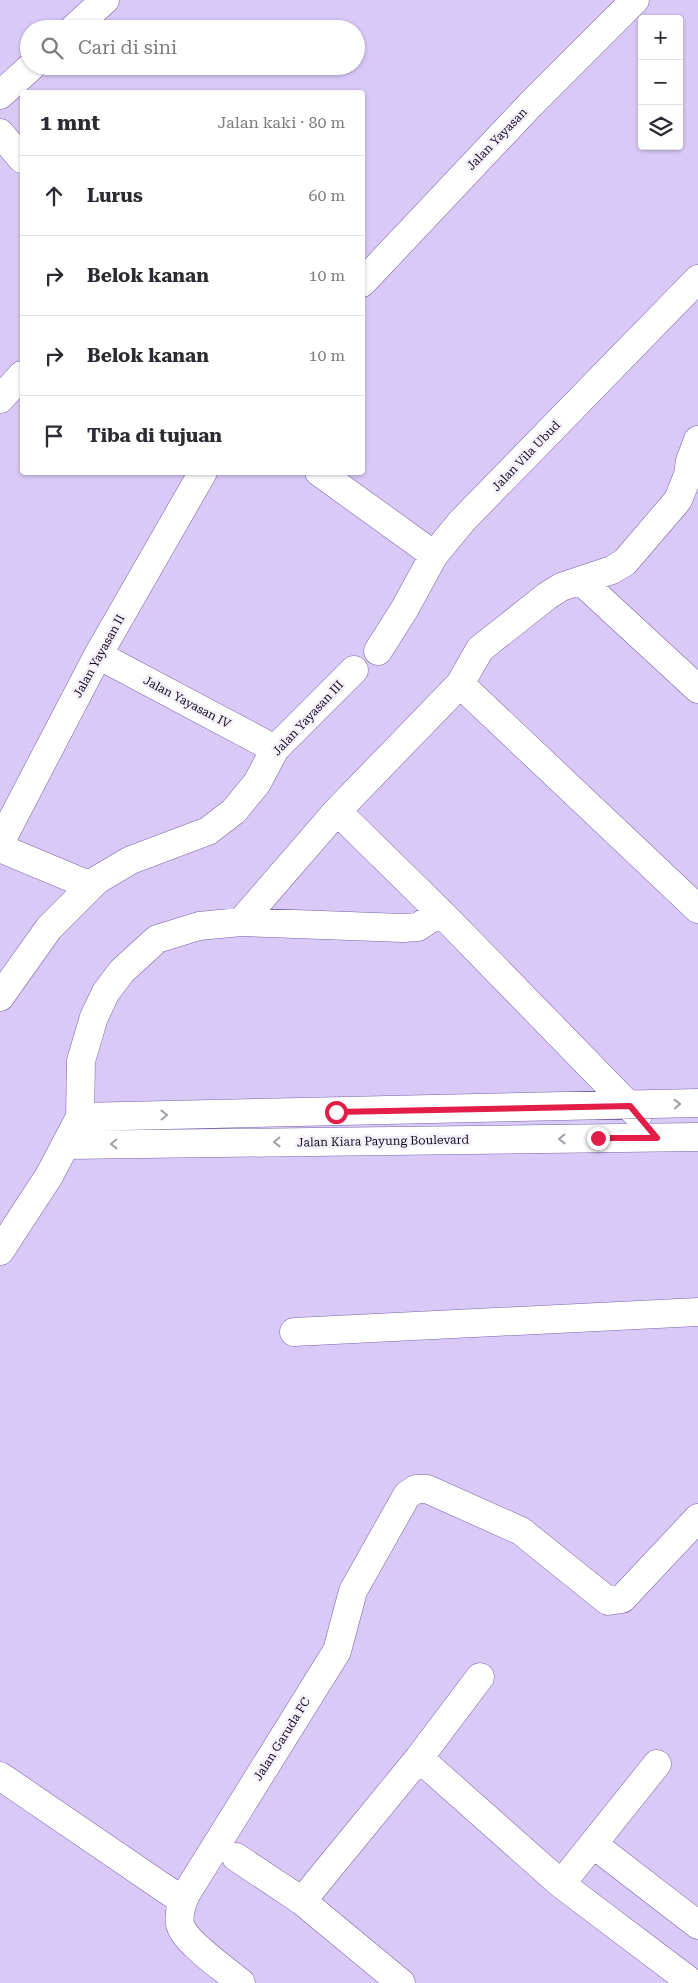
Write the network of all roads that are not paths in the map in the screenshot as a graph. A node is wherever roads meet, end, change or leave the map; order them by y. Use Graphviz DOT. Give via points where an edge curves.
graph roads {
  1 [pos="105,0"];
  2 [pos="635,0"];
  3 [pos="84,20"];
  4 [pos="22,75"];
  5 [pos="0,95"];
  6 [pos="0,133"];
  7 [pos="20,157"];
  8 [pos="698,279"];
  9 [pos="365,280"];
  10 [pos="20,377"];
  11 [pos="0,399"];
  12 [pos="698,440"];
  13 [pos="201,475"];
  14 [pos="322,475"];
  15 [pos="693,480"];
  16 [pos="434,555"];
  17 [pos="581,581"];
  18 [pos="378,651"];
  19 [pos="98,654"];
  20 [pos="354,670"];
  21 [pos="460,684"];
  22 [pos="698,689"];
  23 [pos="275,750"];
  24 [pos="337,811"];
  25 [pos="0,843"];
  26 [pos="0,848"];
  27 [pos="91,886"];
  28 [pos="698,910"];
  29 [pos="440,912"];
  30 [pos="240,922"];
  31 [pos="0,996"];
  32 [pos="698,1103"];
  33 [pos="630,1106"];
  34 [pos="80,1117"];
  35 [pos="698,1137"];
  36 [pos="657,1138"];
  37 [pos="68,1145"];
  38 [pos="0,1251"];
  39 [pos="698,1312"];
  40 [pos="294,1332"];
  41 [pos="698,1518"];
  42 [pos="480,1677"];
  43 [pos="418,1758"];
  44 [pos="657,1764"];
  45 [pos="0,1776"];
  46 [pos="592,1844"];
  47 [pos="236,1857"];
  48 [pos="561,1884"];
  49 [pos="183,1901"];
  50 [pos="302,1901"];
  51 [pos="698,1925"];
  52 [pos="241,1983"];
  53 [pos="401,1983"];
  54 [pos="692,1983"];
  1 -- 3 [label="street"];
  2 -- 9 [label="street, Jalan Yayasan" via="536,98"];
  4 -- 5 [label="street"];
  6 -- 7 [label="street"];
  8 -- 16 [label="street, Jalan Vila Ubud" via="462,521"];
  10 -- 11 [label="street"];
  12 -- 15 [label="street" via="690,461"];
  13 -- 19 [label="street, Jalan Yayasan II"];
  14 -- 16 [label="street"];
  15 -- 17 [label="street" via="625,562"];
  16 -- 18 [label="street, Jalan Vila Ubud"];
  17 -- 21 [label="street" via="561,586 480,648"];
  17 -- 22 [label="street"];
  19 -- 23 [label="street, Jalan Yayasan IV"];
  19 -- 25 [label="street, Jalan Yayasan II"];
  20 -- 23 [label="street, Jalan Yayasan III"];
  21 -- 24 [label="street"];
  21 -- 28 [label="street"];
  23 -- 27 [label="street, Jalan Yayasan III" via="257,783 234,811 208,831 131,860"];
  24 -- 29 [label="street"];
  24 -- 30 [label="street"];
  26 -- 27 [label="street"];
  27 -- 31 [label="street, Jalan Yayasan III" via="49,928"];
  29 -- 30 [label="street" via="418,927 403,928"];
  29 -- 33 [label="street"];
  30 -- 34 [label="street" via="198,926 157,939 122,971 106,992 94,1017 81,1061"];
  33 -- 32 [label="street, one-way"];
  34 -- 33 [label="street, one-way"];
  33 -- 36 [label="street"];
  34 -- 37 [label="street"];
  35 -- 36 [label="street, Jalan Kiara Payung Boulevard"];
  36 -- 37 [label="street, Jalan Kiara Payung Boulevard, one-way"];
  37 -- 38 [label="street"];
  39 -- 40 [label="street"];
  41 -- 49 [label="street, Jalan Garuda FC" via="622,1599 608,1601 521,1531 427,1489 416,1489 407,1495 353,1591 337,1651"];
  42 -- 43 [label="street"];
  43 -- 48 [label="street"];
  43 -- 50 [label="street"];
  44 -- 46 [label="street"];
  45 -- 49 [label="street"];
  46 -- 48 [label="street"];
  46 -- 51 [label="street"];
  47 -- 50 [label="street"];
  48 -- 54 [label="street"];
  49 -- 52 [label="street, Jalan Garuda FC" via="180,1925 189,1939"];
  50 -- 53 [label="street"];
}
